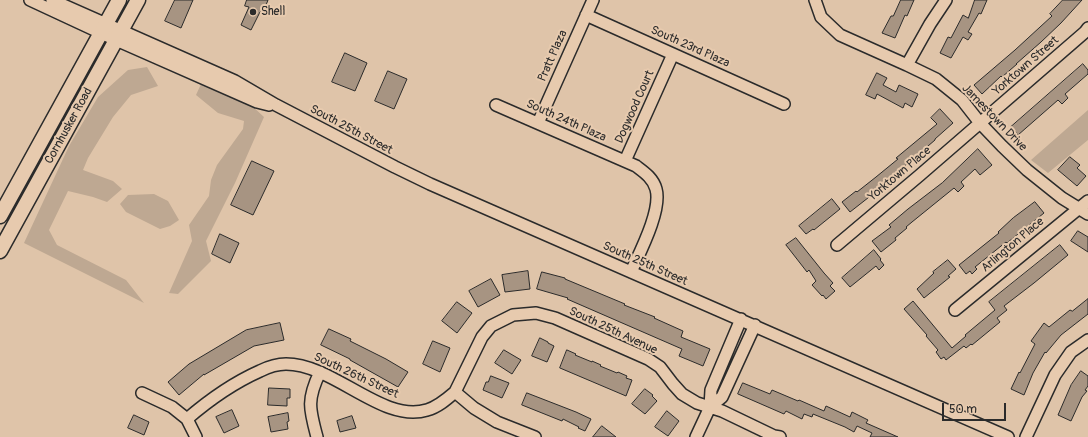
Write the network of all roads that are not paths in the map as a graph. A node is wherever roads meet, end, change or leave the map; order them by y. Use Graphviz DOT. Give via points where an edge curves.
graph roads {
  1 [pos="30,0"];
  2 [pos="52,0"];
  3 [pos="119,0"];
  4 [pos="138,0"];
  5 [pos="593,0"];
  6 [pos="815,0"];
  7 [pos="946,0"];
  8 [pos="586,15"];
  9 [pos="103,28"];
  10 [pos="1088,28"];
  11 [pos="119,35"];
  12 [pos="673,54"];
  13 [pos="907,65"];
  14 [pos="496,104"];
  15 [pos="784,104"];
  16 [pos="538,123"];
  17 [pos="980,123"];
  18 [pos="625,161"];
  19 [pos="1088,201"];
  20 [pos="1083,211"];
  21 [pos="0,216"];
  22 [pos="837,245"];
  23 [pos="0,251"];
  24 [pos="631,272"];
  25 [pos="956,310"];
  26 [pos="741,319"];
  27 [pos="755,325"];
  28 [pos="1088,340"];
  29 [pos="320,372"];
  30 [pos="142,392"];
  31 [pos="455,392"];
  32 [pos="710,407"];
  33 [pos="187,419"];
  34 [pos="196,437"];
  35 [pos="317,437"];
  36 [pos="535,437"];
  37 [pos="696,437"];
  38 [pos="780,437"];
  39 [pos="1008,437"];
  40 [pos="1026,437"];
  1 -- 9 [label="street, South 25th Street"];
  2 -- 9 [label="street, South 25th Street"];
  3 -- 9 [label="main road, Cornhusker Road"];
  4 -- 11 [label="main road, Cornhusker Road"];
  5 -- 8 [label="street, Pratt Plaza"];
  6 -- 13 [label="street, Jamestown Drive" via="821,17 840,35"];
  7 -- 13 [label="street"];
  8 -- 12 [label="street, South 23rd Plaza"];
  8 -- 16 [label="street, Pratt Plaza"];
  9 -- 11 [label="street, South 25th Street"];
  9 -- 21 [label="main road, Cornhusker Road"];
  10 -- 17 [label="street, Yorktown Street"];
  11 -- 23 [label="main road, Cornhusker Road"];
  11 -- 24 [label="street, South 25th Street" via="235,81 276,105 430,184"];
  12 -- 15 [label="street, South 23rd Plaza"];
  12 -- 18 [label="street, Dogwood Court"];
  13 -- 17 [label="street, Jamestown Drive" via="936,79 962,100"];
  14 -- 16 [label="street, South 24th Plaza"];
  16 -- 18 [label="street, South 24th Plaza"];
  17 -- 20 [label="street, Jamestown Drive" via="1027,170"];
  17 -- 22 [label="street, Yorktown Place"];
  18 -- 24 [label="street, Dogwood Court" via="645,172 656,190 655,213"];
  19 -- 20 [label="street, Arlington Place"];
  20 -- 25 [label="street, Arlington Place"];
  24 -- 26 [label="street, South 25th Street"];
  26 -- 27 [label="street, South 25th Street"];
  26 -- 32 [label="street" via="711,390"];
  27 -- 32 [label="street" via="722,396"];
  27 -- 39 [label="street, South 25th Street"];
  28 -- 40 [label="street" via="1071,352 1055,375"];
  29 -- 31 [label="street, South 26th Street" via="380,403 406,412 428,410"];
  29 -- 33 [label="street, South 26th Street" via="306,366 271,366 223,391"];
  29 -- 35 [label="street" via="310,398 311,416"];
  30 -- 33 [label="street" via="172,407"];
  31 -- 32 [label="street, South 25th Avenue" via="475,350 491,326 513,315 536,313 555,318 648,359 660,367 682,394"];
  31 -- 36 [label="street" via="497,422"];
  32 -- 37 [label="street"];
  32 -- 38 [label="street, South 25th Avenue"];
  33 -- 34 [label="street"];
}
